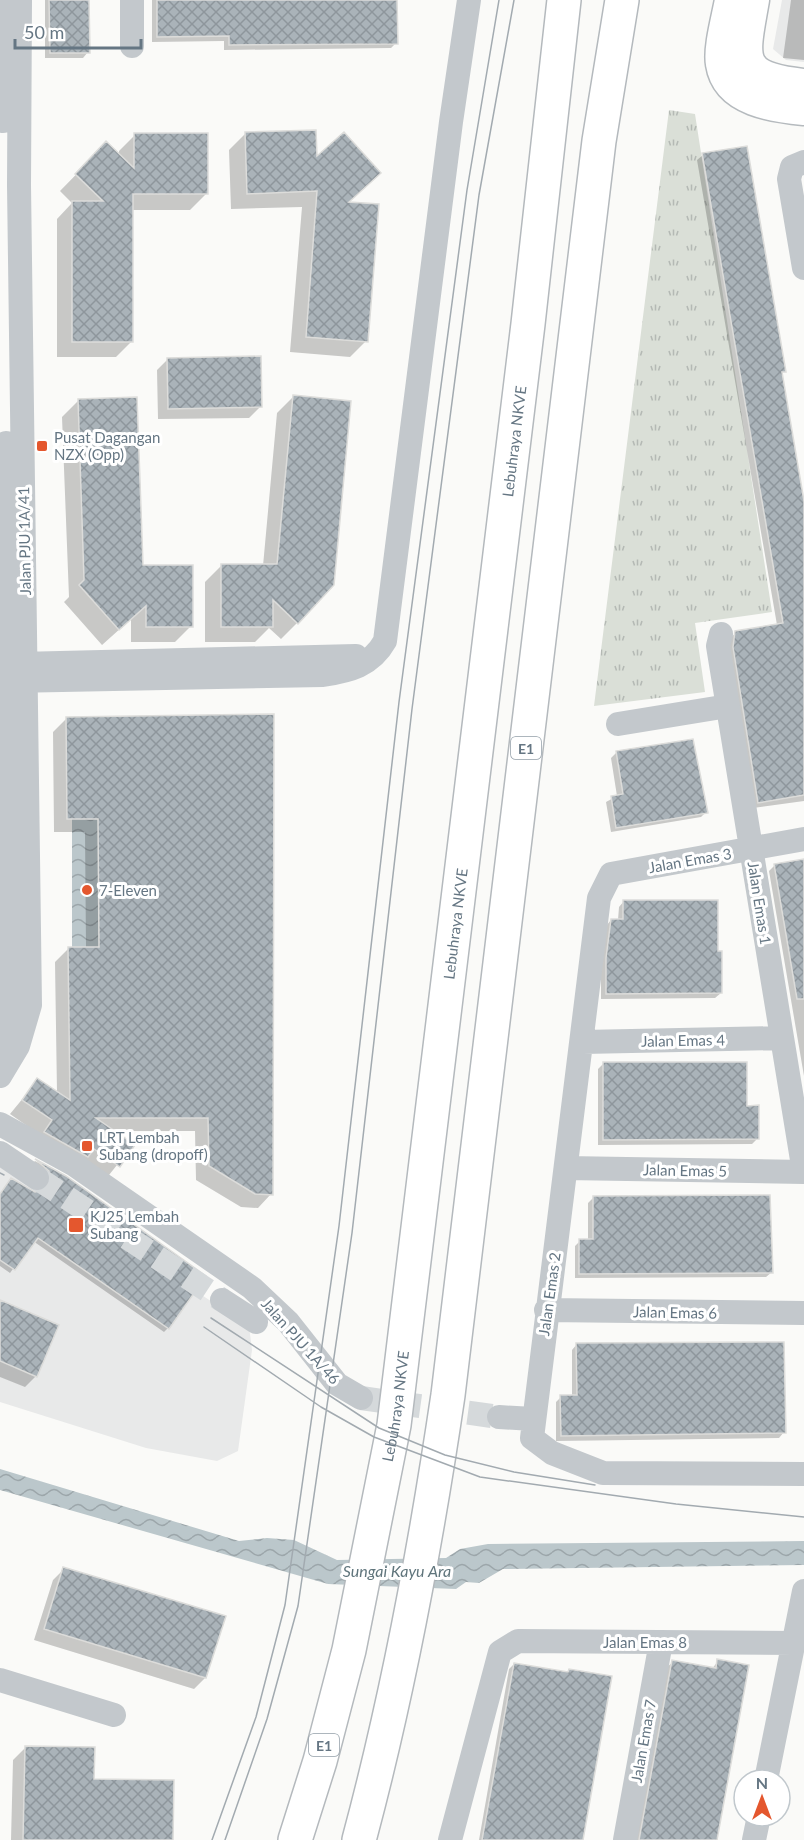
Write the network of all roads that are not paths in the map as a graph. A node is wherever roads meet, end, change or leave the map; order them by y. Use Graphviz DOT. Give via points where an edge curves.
graph roads {
  1 [pos="2,0"];
  2 [pos="20,0"];
  3 [pos="132,0"];
  4 [pos="469,0"];
  5 [pos="564,0"];
  6 [pos="622,0"];
  7 [pos="730,0"];
  8 [pos="754,0"];
  9 [pos="132,46"];
  10 [pos="1,51"];
  11 [pos="804,84"];
  12 [pos="804,110"];
  13 [pos="798,165"];
  14 [pos="8,185"];
  15 [pos="804,268"];
  16 [pos="721,634"];
  17 [pos="14,671"];
  18 [pos="728,706"];
  19 [pos="618,724"];
  20 [pos="804,839"];
  21 [pos="751,849"];
  22 [pos="611,874"];
  23 [pos="782,1038"];
  24 [pos="584,1042"];
  25 [pos="0,1044"];
  26 [pos="2,1076"];
  27 [pos="0,1107"];
  28 [pos="7,1128"];
  29 [pos="0,1153"];
  30 [pos="566,1168"];
  31 [pos="804,1172"];
  32 [pos="37,1178"];
  33 [pos="222,1300"];
  34 [pos="546,1310"];
  35 [pos="804,1313"];
  36 [pos="256,1322"];
  37 [pos="361,1398"];
  38 [pos="499,1417"];
  39 [pos="533,1419"];
  40 [pos="804,1474"];
  41 [pos="803,1597"];
  42 [pos="661,1642"];
  43 [pos="794,1643"];
  44 [pos="0,1680"];
  45 [pos="114,1715"];
  46 [pos="768,1768"];
  47 [pos="295,1840"];
  48 [pos="359,1840"];
  49 [pos="450,1840"];
  50 [pos="625,1840"];
  1 -- 10 [label="street, Jalan PJU 1A/41"];
  2 -- 14 [label="street, Jalan PJU 1A/41"];
  3 -- 9 [label="street"];
  4 -- 17 [label="street" via="385,641 379,652 350,671 323,675"];
  5 -- 47 [label="highway, Lebuhraya NKVE / E1" via="394,1425 349,1650"];
  6 -- 48 [label="highway, E1" via="597,153 433,1496"];
  7 -- 12 [label="main road" via="721,63 725,78 736,91 768,106"];
  8 -- 11 [label="main road" via="746,58 754,70 766,77"];
  10 -- 14 [label="street, Jalan PJU 1A/41"];
  13 -- 15 [label="street" via="789,179"];
  14 -- 17 [label="street, Jalan PJU 1A/41"];
  16 -- 18 [label="street, Jalan Emas 1" via="718,646"];
  17 -- 25 [label="street, Jalan PJU 1A/41" via="12,1003"];
  17 -- 26 [label="street, Jalan PJU 1A/41" via="30,1005 18,1046"];
  18 -- 19 [label="street"];
  18 -- 21 [label="street, Jalan Emas 1"];
  20 -- 21 [label="street, Jalan Emas 3"];
  21 -- 22 [label="street, Jalan Emas 3"];
  21 -- 23 [label="street, Jalan Emas 1"];
  22 -- 24 [label="street, Jalan Emas 2" via="599,898"];
  23 -- 24 [label="street, Jalan Emas 4"];
  23 -- 31 [label="street, Jalan Emas 1"];
  24 -- 30 [label="street, Jalan Emas 2"];
  27 -- 28 [label="street"];
  28 -- 37 [label="street, Jalan PJU 1A/46" via="73,1164 252,1288 288,1322 337,1384"];
  29 -- 32 [label="street"];
  30 -- 31 [label="street, Jalan Emas 5"];
  30 -- 34 [label="street, Jalan Emas 2"];
  33 -- 36 [label="street, Jalan PJU 1A/46"];
  34 -- 35 [label="street, Jalan Emas 6"];
  34 -- 39 [label="street, Jalan Emas 2"];
  38 -- 39 [label="street"];
  39 -- 40 [label="street, Jalan Emas 2" via="532,1438 552,1453 603,1473"];
  41 -- 43 [label="street"];
  42 -- 43 [label="street, Jalan Emas 8"];
  42 -- 49 [label="street, Jalan Emas 8" via="518,1641 500,1652"];
  42 -- 50 [label="street, Jalan Emas 7"];
  43 -- 46 [label="street"];
  44 -- 45 [label="street"];
}
